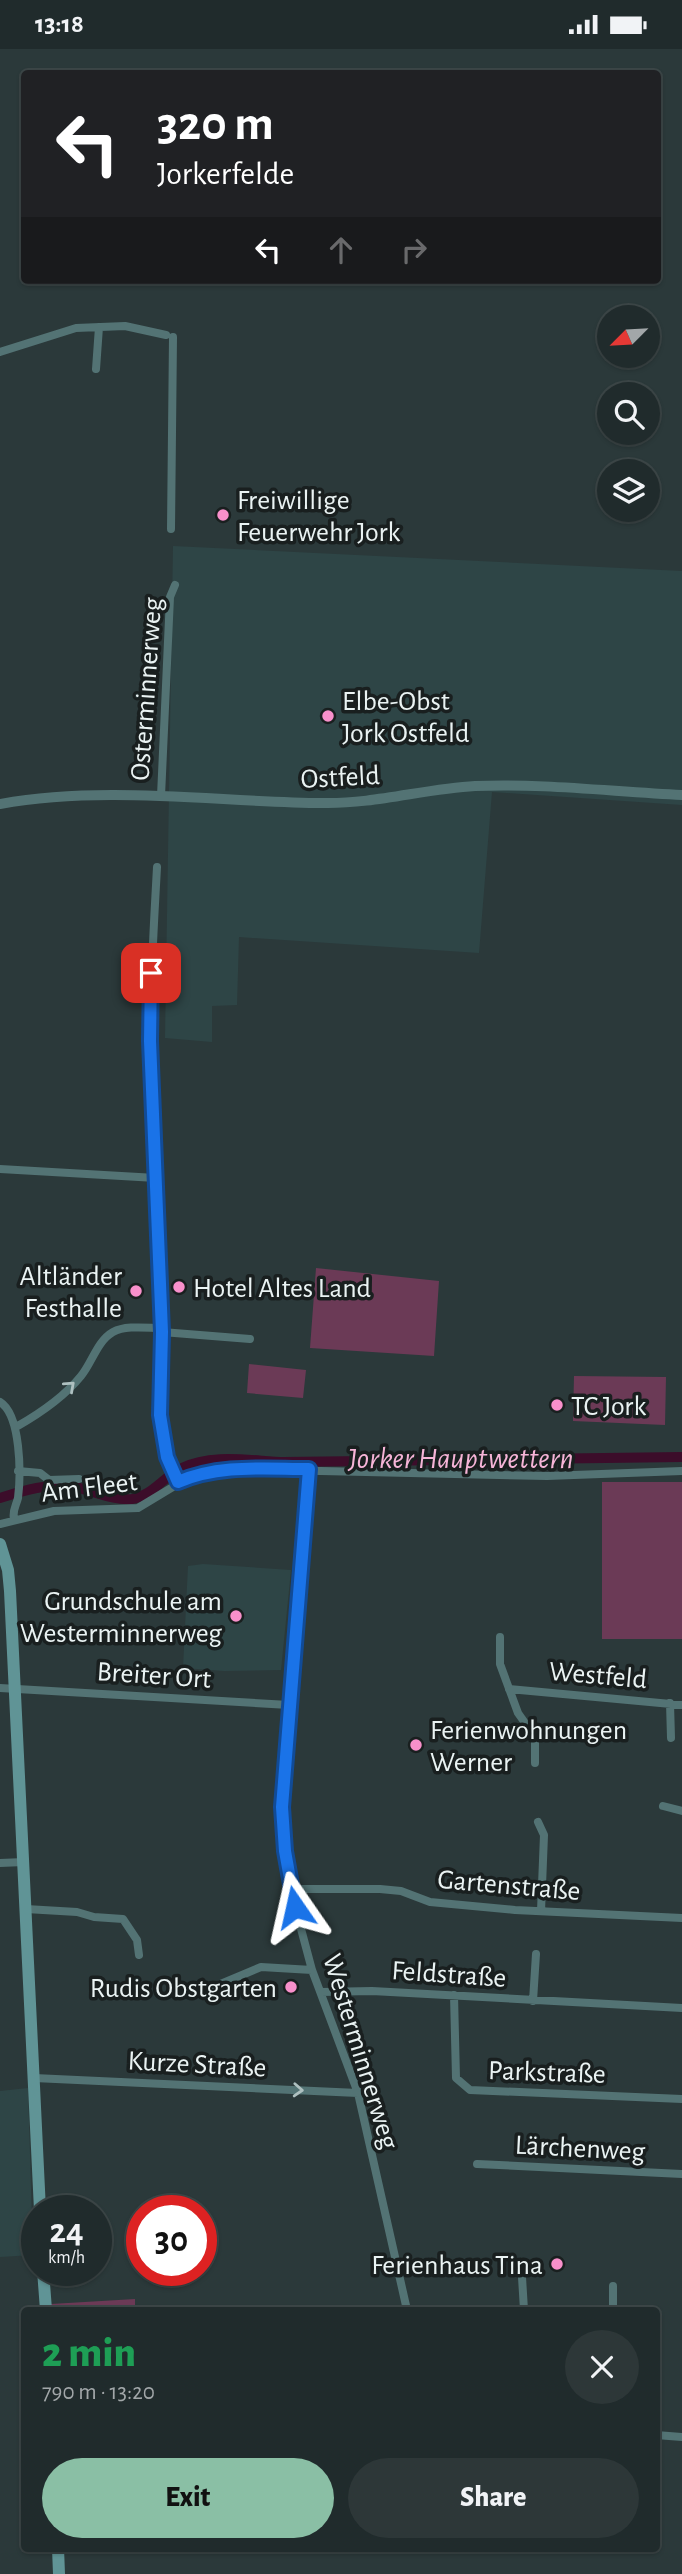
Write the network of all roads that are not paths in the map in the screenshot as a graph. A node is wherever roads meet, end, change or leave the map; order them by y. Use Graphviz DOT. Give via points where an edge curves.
graph roads {
  1 [pos="99,327"];
  2 [pos="0,352"];
  3 [pos="96,369"];
  4 [pos="171,529"];
  5 [pos="175,585"];
  6 [pos="682,795"];
  7 [pos="161,796"];
  8 [pos="0,804"];
  9 [pos="156,867"];
  10 [pos="0,1169"];
  11 [pos="156,1178"];
  12 [pos="162,1330"];
  13 [pos="250,1339"];
  14 [pos="0,1402"];
  15 [pos="16,1427"];
  16 [pos="309,1469"];
  17 [pos="18,1471"];
  18 [pos="682,1471"];
  19 [pos="79,1479"];
  20 [pos="177,1481"];
  21 [pos="14,1520"];
  22 [pos="0,1524"];
  23 [pos="0,1544"];
  24 [pos="500,1637"];
  25 [pos="0,1688"];
  26 [pos="15,1688"];
  27 [pos="509,1689"];
  28 [pos="670,1703"];
  29 [pos="289,1705"];
  30 [pos="682,1705"];
  31 [pos="671,1738"];
  32 [pos="535,1763"];
  33 [pos="663,1806"];
  34 [pos="682,1811"];
  35 [pos="538,1822"];
  36 [pos="24,1862"];
  37 [pos="0,1863"];
  38 [pos="291,1889"];
  39 [pos="26,1909"];
  40 [pos="541,1911"];
  41 [pos="682,1919"];
  42 [pos="536,1954"];
  43 [pos="139,1955"];
  44 [pos="312,1970"];
  45 [pos="211,1987"];
  46 [pos="321,1992"];
  47 [pos="454,1996"];
  48 [pos="533,2001"];
  49 [pos="682,2008"];
  50 [pos="34,2078"];
  51 [pos="358,2093"];
  52 [pos="682,2099"];
  53 [pos="477,2164"];
  54 [pos="682,2174"];
  55 [pos="39,2195"];
  56 [pos="522,2277"];
  57 [pos="44,2286"];
  58 [pos="612,2286"];
  59 [pos="46,2307"];
  60 [pos="406,2307"];
  61 [pos="524,2307"];
  62 [pos="614,2307"];
  63 [pos="660,2435"];
  64 [pos="682,2437"];
  65 [pos="58,2552"];
  66 [pos="59,2574"];
  1 -- 2 [label="street" via="76,328"];
  1 -- 3 [label="street"];
  1 -- 4 [label="street" via="125,325 170,336"];
  5 -- 7 [label="street, Osterminnerweg" via="170,597"];
  6 -- 7 [label="street, Ostfeld" via="474,786 341,803"];
  7 -- 8 [label="street, Ostfeld" via="56,796"];
  9 -- 11 [label="street" via="150,1041"];
  10 -- 11 [label="street"];
  11 -- 12 [label="street"];
  12 -- 13 [label="street"];
  15 -- 12 [label="street, one-way" via="81,1377 111,1333"];
  12 -- 20 [label="street" via="160,1415"];
  14 -- 15 [label="street" via="8,1408"];
  15 -- 17 [label="street"];
  16 -- 18 [label="street, Am Fleet" via="547,1476"];
  16 -- 20 [label="street, Am Fleet" via="227,1469"];
  16 -- 29 [label="street, Westerminnerweg"];
  17 -- 19 [label="street" via="40,1473 49,1480"];
  17 -- 21 [label="street"];
  20 -- 21 [label="street, Am Fleet" via="138,1508 54,1511"];
  21 -- 22 [label="street, Am Fleet"];
  23 -- 26 [label="main road" via="8,1570"];
  24 -- 27 [label="street" via="500,1664"];
  25 -- 26 [label="street, Breiter Ort"];
  26 -- 29 [label="street, Breiter Ort"];
  26 -- 36 [label="main road"];
  27 -- 28 [label="street, Westfeld"];
  27 -- 32 [label="street" via="518,1713 535,1737"];
  28 -- 30 [label="street, Westfeld"];
  28 -- 31 [label="street"];
  29 -- 38 [label="street, Westerminnerweg" via="282,1807"];
  33 -- 34 [label="street"];
  35 -- 40 [label="street" via="544,1835"];
  36 -- 37 [label="street"];
  36 -- 39 [label="main road"];
  38 -- 40 [label="street, Gartenstraße" via="380,1889 430,1902"];
  38 -- 44 [label="street, Westerminnerweg"];
  39 -- 43 [label="street" via="123,1919 137,1940"];
  39 -- 50 [label="main road"];
  40 -- 41 [label="street, Gartenstraße"];
  42 -- 48 [label="street, Feldstraße"];
  44 -- 45 [label="street" via="261,1967"];
  44 -- 46 [label="street, Westerminnerweg"];
  46 -- 47 [label="street, Feldstraße"];
  46 -- 51 [label="street, Westerminnerweg"];
  47 -- 48 [label="street, Feldstraße"];
  47 -- 52 [label="street, Parkstraße" via="456,2078 470,2090"];
  48 -- 49 [label="street, Feldstraße"];
  50 -- 51 [label="street, Kurze Straße, one-way"];
  50 -- 55 [label="main road"];
  51 -- 60 [label="street, Westerminnerweg"];
  53 -- 54 [label="street, Lärchenweg"];
  56 -- 61 [label="street"];
  57 -- 59 [label="main road"];
  58 -- 62 [label="street"];
  63 -- 64 [label="street"];
  65 -- 66 [label="main road"];
}
